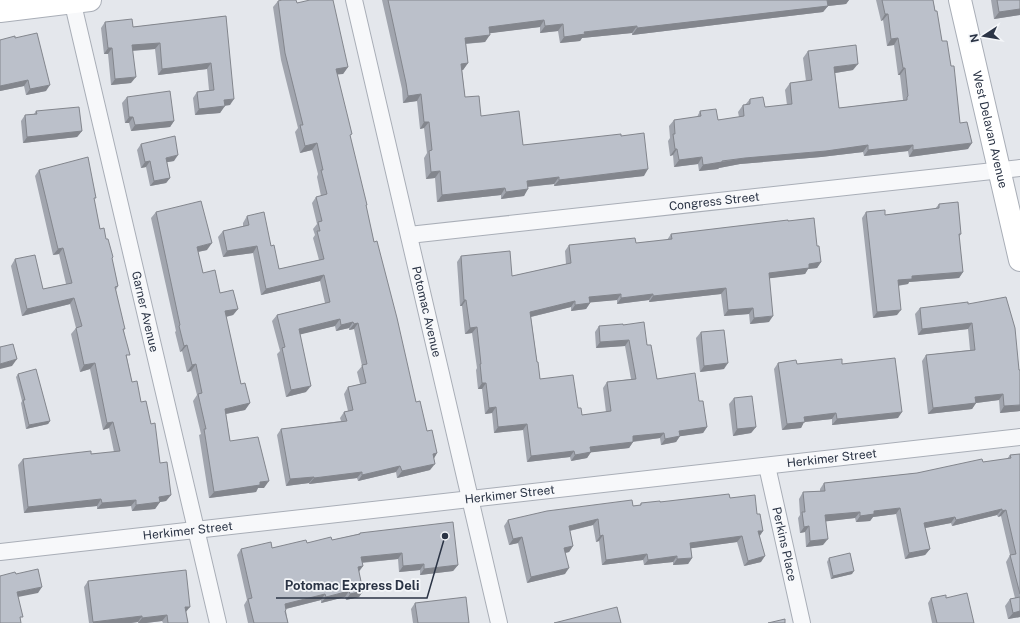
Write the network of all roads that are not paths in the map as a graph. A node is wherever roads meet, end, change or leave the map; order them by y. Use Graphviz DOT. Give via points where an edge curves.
graph roads {
  1 [pos="354,0"];
  2 [pos="960,0"];
  3 [pos="79,1"];
  4 [pos="0,11"];
  5 [pos="1010,169"];
  6 [pos="409,235"];
  7 [pos="1020,260"];
  8 [pos="1020,437"];
  9 [pos="767,466"];
  10 [pos="470,498"];
  11 [pos="196,529"];
  12 [pos="0,552"];
  13 [pos="218,623"];
  14 [pos="499,623"];
  15 [pos="802,623"];
  1 -- 6 [label="street, Potomac Avenue"];
  2 -- 5 [label="street, West Delavan Avenue"];
  3 -- 4 [label="street"];
  3 -- 11 [label="street, Garner Avenue"];
  5 -- 6 [label="street, Congress Street"];
  5 -- 7 [label="street, West Delavan Avenue"];
  6 -- 10 [label="street, Potomac Avenue"];
  8 -- 9 [label="street, Herkimer Street"];
  9 -- 10 [label="street, Herkimer Street"];
  9 -- 15 [label="street, Perkins Place"];
  10 -- 11 [label="street, Herkimer Street"];
  10 -- 14 [label="street, Potomac Avenue"];
  11 -- 12 [label="street, Herkimer Street"];
  11 -- 13 [label="street, Garner Avenue"];
}
